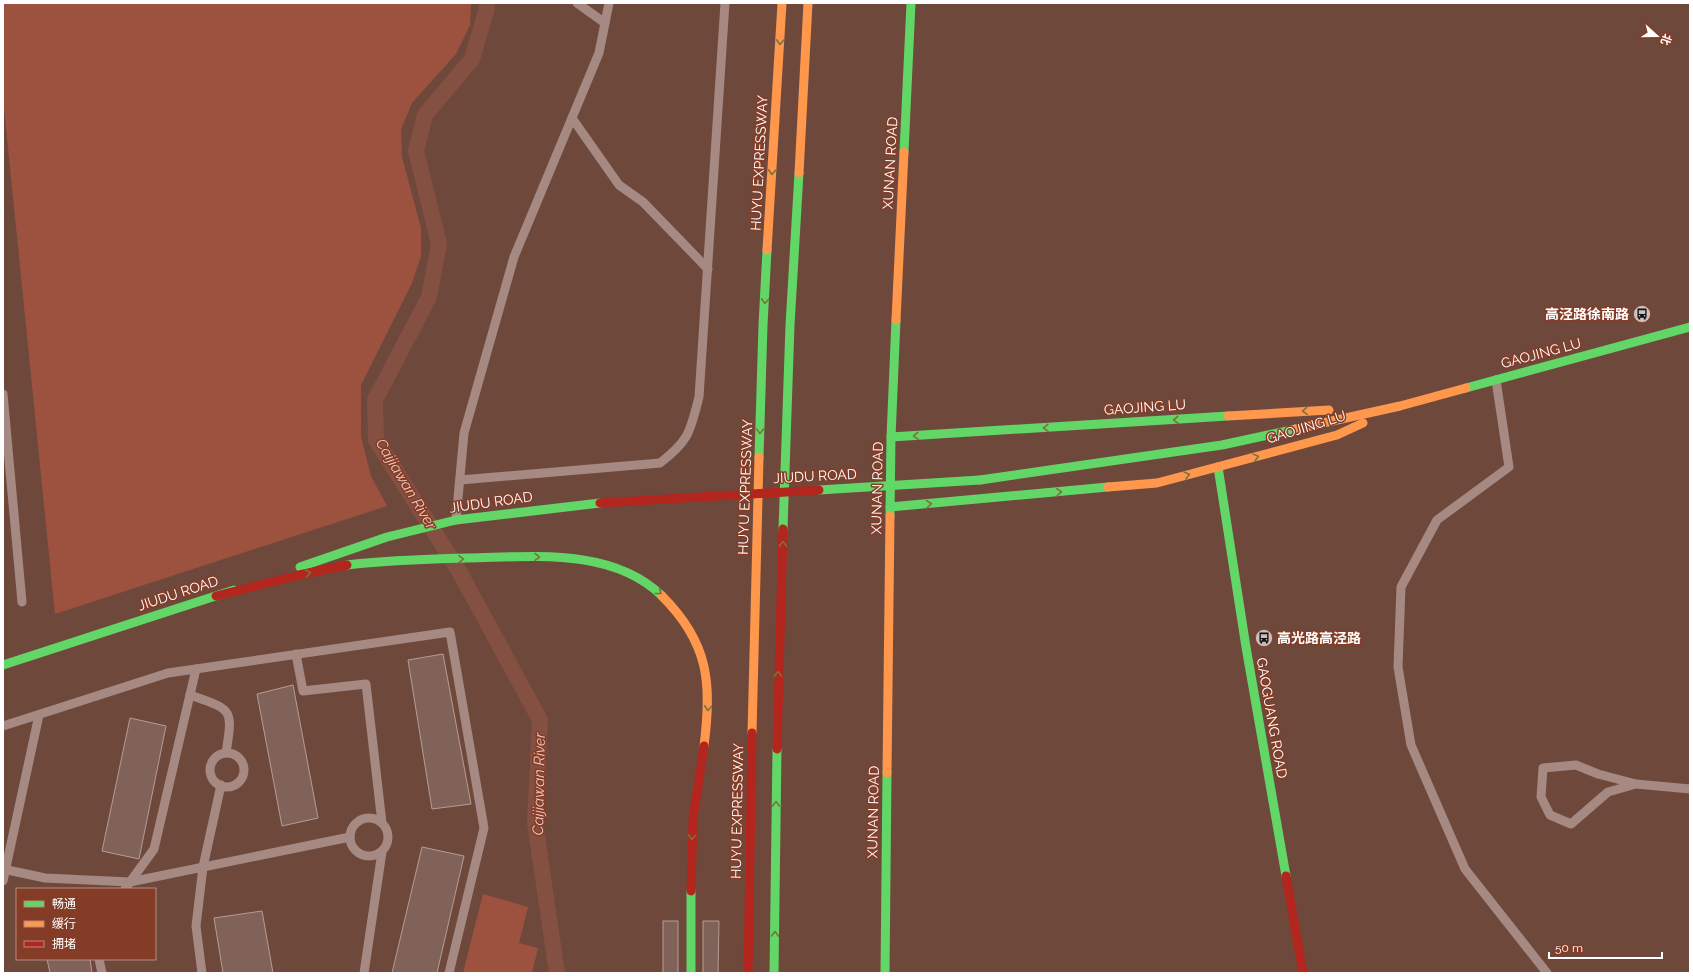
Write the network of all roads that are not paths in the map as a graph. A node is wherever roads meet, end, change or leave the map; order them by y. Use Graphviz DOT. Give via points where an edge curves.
graph roads {
  1 [pos="577,3"];
  2 [pos="609,3"];
  3 [pos="725,3"];
  4 [pos="782,3"];
  5 [pos="809,3"];
  6 [pos="911,3"];
  7 [pos="605,23"];
  8 [pos="572,118"];
  9 [pos="708,269"];
  10 [pos="1690,327"];
  11 [pos="1496,380"];
  12 [pos="3,394"];
  13 [pos="1400,406"];
  14 [pos="891,437"];
  15 [pos="1218,467"];
  16 [pos="460,480"];
  17 [pos="980,480"];
  18 [pos="8,495"];
  19 [pos="890,507"];
  20 [pos="456,520"];
  21 [pos="216,596"];
  22 [pos="22,602"];
  23 [pos="296,654"];
  24 [pos="3,665"];
  25 [pos="196,669"];
  26 [pos="190,695"];
  27 [pos="38,715"];
  28 [pos="3,726"];
  29 [pos="226,753"];
  30 [pos="1636,784"];
  31 [pos="221,785"];
  32 [pos="1690,789"];
  33 [pos="382,823"];
  34 [pos="350,836"];
  35 [pos="7,839"];
  36 [pos="382,852"];
  37 [pos="203,867"];
  38 [pos="4,869"];
  39 [pos="3,881"];
  40 [pos="127,886"];
  41 [pos="99,960"];
  42 [pos="102,973"];
  43 [pos="202,973"];
  44 [pos="364,973"];
  45 [pos="449,973"];
  46 [pos="691,973"];
  47 [pos="748,973"];
  48 [pos="774,973"];
  49 [pos="884,973"];
  50 [pos="1303,973"];
  51 [pos="1547,973"];
  1 -- 7 [label="lane"];
  2 -- 7 [label="lane"];
  3 -- 9 [label="lane"];
  4 -- 47 [label="main road, HUYU EXPRESSWAY, one-way" via="763,325"];
  48 -- 5 [label="main road, one-way" via="778,680 790,333"];
  6 -- 14 [label="main road, XUNAN ROAD"];
  7 -- 8 [label="lane" via="599,53"];
  8 -- 9 [label="lane" via="619,185 643,202"];
  8 -- 16 [label="lane" via="514,257 464,433"];
  9 -- 16 [label="lane" via="699,397 691,430 678,449 660,463"];
  10 -- 11 [label="main road, GAOJING LU"];
  11 -- 13 [label="main road, GAOJING LU"];
  11 -- 51 [label="lane" via="1509,467 1437,520 1401,587 1398,667 1411,745 1465,870"];
  12 -- 18 [label="lane"];
  13 -- 14 [label="main road, GAOJING LU, one-way"];
  15 -- 13 [label="main road, GAOJING LU, one-way" via="1338,435"];
  13 -- 17 [label="main road, GAOJING LU" via="1222,445"];
  14 -- 19 [label="main road, XUNAN ROAD"];
  19 -- 15 [label="main road, GAOJING LU, one-way" via="1157,483"];
  15 -- 50 [label="main road, GAOGUANG ROAD" via="1246,647"];
  16 -- 20 [label="lane"];
  17 -- 20 [label="main road, JIUDU ROAD, bridge" via="600,503"];
  18 -- 22 [label="lane"];
  19 -- 49 [label="main road, XUNAN ROAD"];
  20 -- 21 [label="main road, JIUDU ROAD" via="387,537"];
  21 -- 24 [label="main road, JIUDU ROAD"];
  21 -- 46 [label="main road, one-way" via="341,567 424,559 498,558 569,558 606,564 636,576 663,595 685,620 699,647 706,673 708,700 691,854"];
  23 -- 25 [label="lane"];
  23 -- 33 [label="lane" via="303,691 366,684"];
  23 -- 45 [label="lane" via="450,632 484,828"];
  25 -- 26 [label="lane"];
  25 -- 27 [label="lane" via="168,673"];
  26 -- 29 [label="lane" via="220,706 229,714 231,725"];
  26 -- 40 [label="lane" via="154,849"];
  27 -- 28 [label="lane"];
  27 -- 35 [label="lane"];
  29 -- 31 [label="lane" via="216,758 211,768 213,778"];
  29 -- 31 [label="lane" via="241,760 244,770 237,784"];
  30 -- 30 [label="lane" via="1576,765 1543,768 1541,797 1550,815 1570,824 1608,792"];
  30 -- 32 [label="lane"];
  31 -- 37 [label="lane"];
  33 -- 34 [label="lane" via="365,818 354,825"];
  33 -- 36 [label="lane" via="388,834 386,847"];
  34 -- 36 [label="lane" via="354,848 364,856"];
  34 -- 37 [label="lane"];
  35 -- 38 [label="lane"];
  36 -- 44 [label="lane"];
  37 -- 40 [label="lane"];
  37 -- 43 [label="lane" via="196,926"];
  38 -- 39 [label="lane"];
  38 -- 40 [label="lane" via="45,878"];
  41 -- 42 [label="lane"];
}
